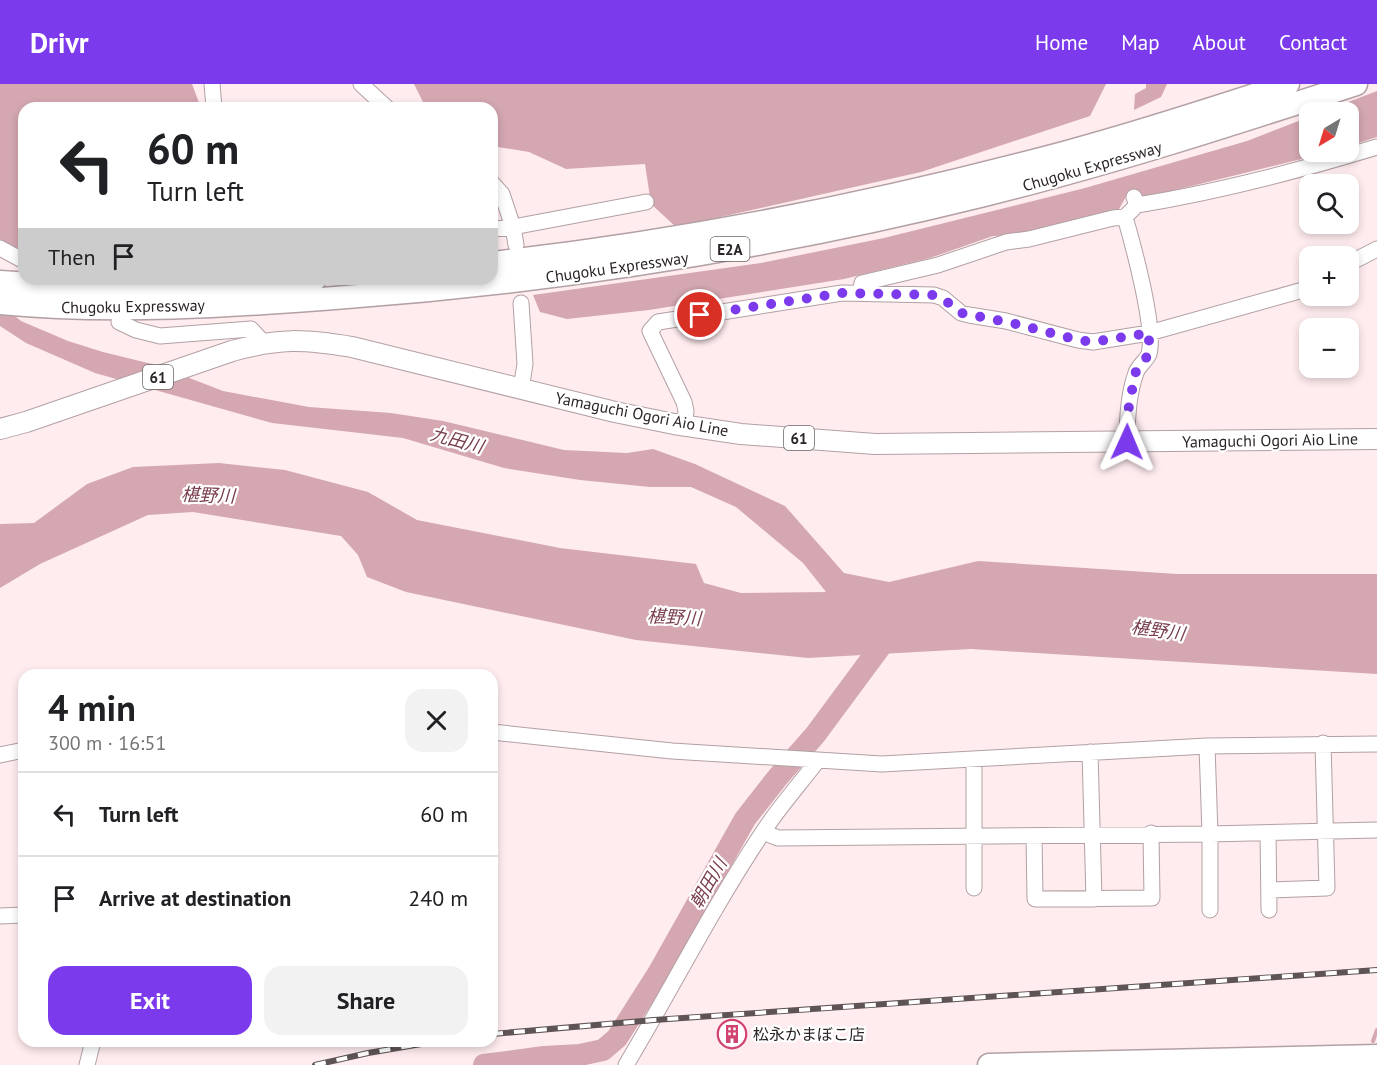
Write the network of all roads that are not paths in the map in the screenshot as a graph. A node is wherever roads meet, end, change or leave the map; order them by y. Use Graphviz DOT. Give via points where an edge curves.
graph roads {
  1 [pos="212,84"];
  2 [pos="361,84"];
  3 [pos="1288,84"];
  4 [pos="1356,84"];
  5 [pos="214,102"];
  6 [pos="380,102"];
  7 [pos="1377,147"];
  8 [pos="498,197"];
  9 [pos="646,202"];
  10 [pos="1125,217"];
  11 [pos="513,227"];
  12 [pos="498,228"];
  13 [pos="516,245"];
  14 [pos="0,248"];
  15 [pos="1377,249"];
  16 [pos="18,258"];
  17 [pos="1359,258"];
  18 [pos="498,262"];
  19 [pos="0,282"];
  20 [pos="498,282"];
  21 [pos="18,283"];
  22 [pos="39,285"];
  23 [pos="184,285"];
  24 [pos="476,285"];
  25 [pos="1299,291"];
  26 [pos="860,293"];
  27 [pos="0,303"];
  28 [pos="521,303"];
  29 [pos="119,322"];
  30 [pos="1149,333"];
  31 [pos="263,342"];
  32 [pos="521,389"];
  33 [pos="684,425"];
  34 [pos="0,429"];
  35 [pos="1377,439"];
  36 [pos="1127,442"];
  37 [pos="498,733"];
  38 [pos="1323,743"];
  39 [pos="1377,744"];
  40 [pos="1207,746"];
  41 [pos="18,751"];
  42 [pos="1090,753"];
  43 [pos="0,754"];
  44 [pos="974,759"];
  45 [pos="814,760"];
  46 [pos="1377,830"];
  47 [pos="1326,831"];
  48 [pos="763,832"];
  49 [pos="1268,832"];
  50 [pos="1151,833"];
  51 [pos="1210,834"];
  52 [pos="1092,835"];
  53 [pos="974,836"];
  54 [pos="1034,836"];
  55 [pos="974,888"];
  56 [pos="1269,890"];
  57 [pos="1094,898"];
  58 [pos="1210,910"];
  59 [pos="1269,910"];
  60 [pos="18,915"];
  61 [pos="0,916"];
  62 [pos="92,1047"];
  63 [pos="649,1048"];
  64 [pos="1377,1056"];
  65 [pos="630,1058"];
  66 [pos="1023,1064"];
  67 [pos="87,1065"];
  68 [pos="989,1065"];
  1 -- 5 [label="street"];
  2 -- 6 [label="street"];
  3 -- 18 [label="highway, Chugoku Expressway / E2A" via="1068,152 885,198 632,245"];
  4 -- 20 [label="highway, Chugoku Expressway / E2A" via="1180,141 1036,182 898,215 629,267"];
  7 -- 10 [label="street" via="1189,197 1136,201"];
  8 -- 11 [label="street"];
  9 -- 11 [label="street"];
  10 -- 26 [label="street" via="1006,242 938,265 862,283"];
  10 -- 30 [label="street"];
  11 -- 12 [label="street"];
  11 -- 13 [label="street"];
  14 -- 16 [label="street"];
  15 -- 17 [label="street"];
  19 -- 21 [label="highway, Chugoku Expressway"];
  22 -- 23 [label="highway, Chugoku Expressway"];
  24 -- 27 [label="highway, Chugoku Expressway / E2A" via="298,301 85,308"];
  25 -- 30 [label="street"];
  26 -- 30 [label="street" via="934,295 961,313 1078,340 1093,342"];
  26 -- 33 [label="street" via="658,322 650,331 684,402"];
  28 -- 32 [label="street" via="525,364"];
  29 -- 31 [label="street" via="160,336 251,329"];
  30 -- 36 [label="street" via="1149,354 1136,371 1133,385"];
  31 -- 32 [label="main road, Yamaguchi Ogori Aio Line / 61" via="316,341 352,346"];
  31 -- 34 [label="main road, Yamaguchi Ogori Aio Line / 61"];
  32 -- 33 [label="main road, Yamaguchi Ogori Aio Line / 61"];
  33 -- 36 [label="main road, Yamaguchi Ogori Aio Line / 61" via="741,434 875,444"];
  35 -- 36 [label="main road, Yamaguchi Ogori Aio Line / 61"];
  37 -- 45 [label="street" via="672,751"];
  38 -- 39 [label="street"];
  38 -- 40 [label="street"];
  38 -- 47 [label="street"];
  40 -- 42 [label="street"];
  40 -- 51 [label="street"];
  41 -- 43 [label="street"];
  42 -- 44 [label="street"];
  42 -- 52 [label="street"];
  44 -- 45 [label="street" via="882,764"];
  44 -- 53 [label="street"];
  45 -- 48 [label="street"];
  46 -- 47 [label="street"];
  47 -- 49 [label="street"];
  47 -- 56 [label="street" via="1327,888"];
  48 -- 53 [label="street" via="778,837"];
  48 -- 65 [label="street"];
  49 -- 51 [label="street"];
  49 -- 56 [label="street"];
  50 -- 51 [label="street"];
  50 -- 52 [label="street"];
  50 -- 57 [label="street" via="1152,898"];
  51 -- 58 [label="street"];
  52 -- 54 [label="street"];
  52 -- 57 [label="street"];
  53 -- 54 [label="street"];
  53 -- 55 [label="street"];
  54 -- 57 [label="street" via="1035,899"];
  56 -- 59 [label="street"];
  60 -- 61 [label="street"];
  62 -- 67 [label="street"];
  63 -- 65 [label="street"];
  64 -- 66 [label="highway"];
  66 -- 68 [label="highway"];
}
